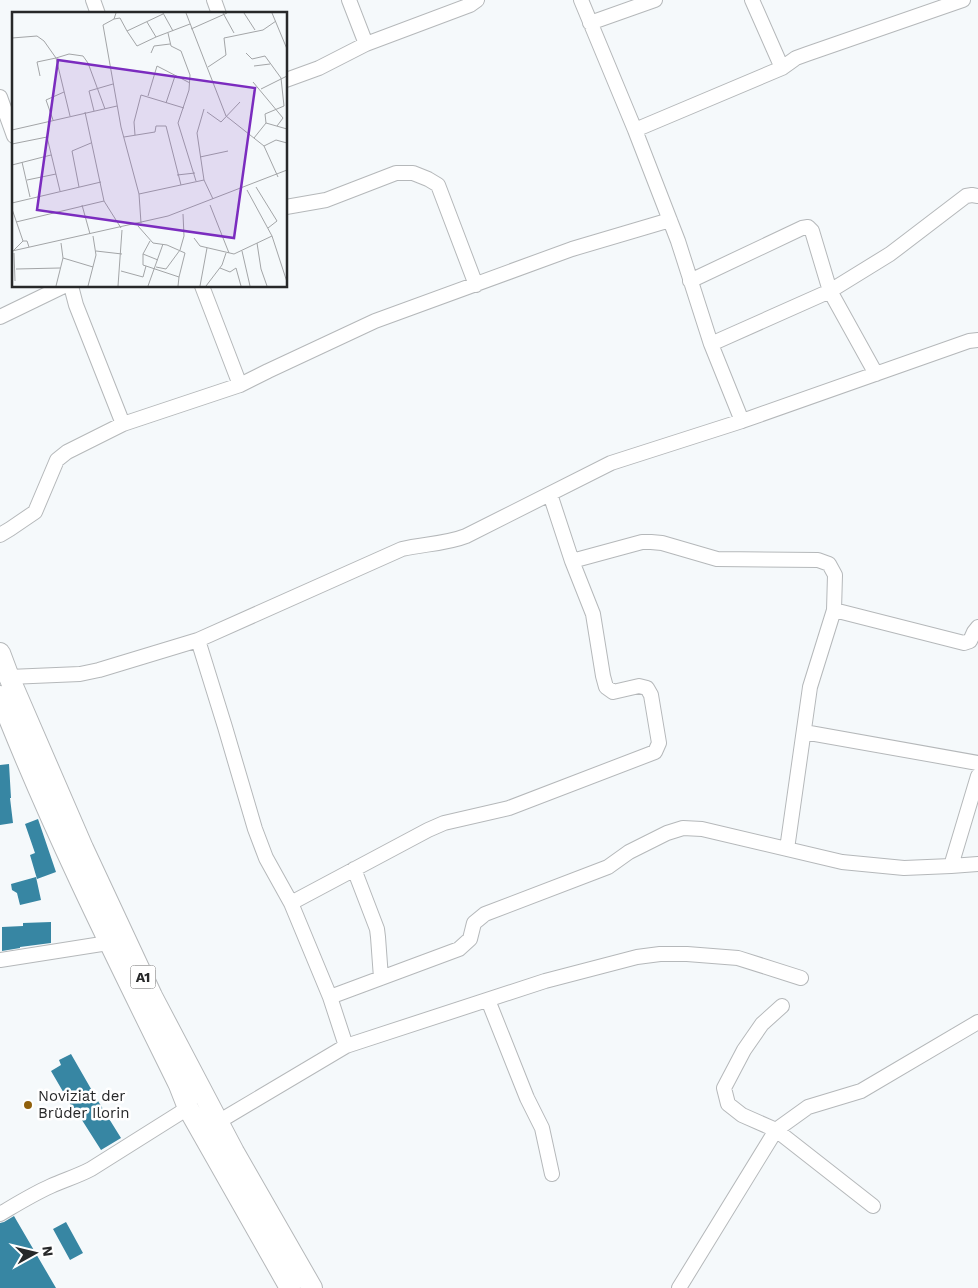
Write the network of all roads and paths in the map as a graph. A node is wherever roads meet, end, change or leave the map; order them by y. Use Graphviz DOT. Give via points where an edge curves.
graph roads {
  1 [pos="93,0"];
  2 [pos="214,0"];
  3 [pos="349,0"];
  4 [pos="477,0"];
  5 [pos="581,0"];
  6 [pos="655,0"];
  7 [pos="752,0"];
  8 [pos="963,0"];
  9 [pos="97,12"];
  10 [pos="218,12"];
  11 [pos="590,23"];
  12 [pos="366,44"];
  13 [pos="782,68"];
  14 [pos="288,79"];
  15 [pos="0,96"];
  16 [pos="12,130"];
  17 [pos="635,130"];
  18 [pos="978,196"];
  19 [pos="288,207"];
  20 [pos="670,220"];
  21 [pos="690,281"];
  22 [pos="476,285"];
  23 [pos="60,288"];
  24 [pos="72,288"];
  25 [pos="203,288"];
  26 [pos="830,291"];
  27 [pos="0,317"];
  28 [pos="978,340"];
  29 [pos="711,344"];
  30 [pos="876,374"];
  31 [pos="240,385"];
  32 [pos="742,421"];
  33 [pos="123,424"];
  34 [pos="550,494"];
  35 [pos="0,534"];
  36 [pos="572,561"];
  37 [pos="834,610"];
  38 [pos="978,627"];
  39 [pos="198,640"];
  40 [pos="0,653"];
  41 [pos="9,677"];
  42 [pos="0,696"];
  43 [pos="804,732"];
  44 [pos="978,763"];
  45 [pos="978,776"];
  46 [pos="787,849"];
  47 [pos="978,864"];
  48 [pos="952,866"];
  49 [pos="354,869"];
  50 [pos="291,903"];
  51 [pos="108,942"];
  52 [pos="0,960"];
  53 [pos="380,978"];
  54 [pos="801,978"];
  55 [pos="330,997"];
  56 [pos="488,1000"];
  57 [pos="782,1006"];
  58 [pos="978,1022"];
  59 [pos="346,1046"];
  60 [pos="188,1108"];
  61 [pos="218,1122"];
  62 [pos="776,1130"];
  63 [pos="552,1174"];
  64 [pos="873,1206"];
  65 [pos="0,1214"];
  66 [pos="290,1288"];
  67 [pos="312,1288"];
  68 [pos="679,1288"];
  1 -- 9 [label="street"];
  2 -- 10 [label="street"];
  3 -- 12 [label="street"];
  4 -- 12 [label="street"];
  5 -- 11 [label="street"];
  6 -- 11 [label="street"];
  7 -- 13 [label="street"];
  8 -- 13 [label="street" via="796,58"];
  11 -- 17 [label="street"];
  12 -- 14 [label="street"];
  13 -- 17 [label="street"];
  15 -- 16 [label="street"];
  17 -- 20 [label="street"];
  18 -- 26 [label="street" via="966,196 890,254"];
  19 -- 22 [label="street" via="326,200 396,173 413,173 428,179 438,185"];
  20 -- 21 [label="street"];
  20 -- 22 [label="street" via="572,250"];
  21 -- 26 [label="street" via="808,227"];
  21 -- 29 [label="street"];
  22 -- 31 [label="street" via="375,322"];
  23 -- 27 [label="street"];
  24 -- 33 [label="street"];
  25 -- 31 [label="street"];
  26 -- 29 [label="street"];
  26 -- 30 [label="street"];
  28 -- 30 [label="street"];
  29 -- 32 [label="street"];
  30 -- 32 [label="street"];
  31 -- 33 [label="street"];
  32 -- 34 [label="street" via="611,463"];
  33 -- 35 [label="street" via="57,460 35,512"];
  34 -- 36 [label="street"];
  34 -- 39 [label="street" via="466,536 402,549"];
  36 -- 37 [label="street" via="642,542 662,543 717,559 818,560 829,564 835,575"];
  36 -- 49 [label="street" via="593,614 606,687 613,692 639,686 647,688 651,695 659,743 655,752 509,808 444,823"];
  37 -- 38 [label="street" via="964,643 970,641"];
  37 -- 43 [label="street" via="810,687"];
  39 -- 41 [label="street" via="80,674"];
  39 -- 50 [label="street" via="255,830 266,858"];
  40 -- 41 [label="highway, A1"];
  41 -- 61 [label="highway, A1" via="152,996"];
  42 -- 51 [label="highway, A1" via="65,851"];
  43 -- 44 [label="street"];
  43 -- 46 [label="street"];
  45 -- 48 [label="street"];
  46 -- 48 [label="street" via="842,862 904,868"];
  46 -- 53 [label="street" via="702,829 683,828 667,833 629,852 608,867 485,914 474,924 470,939 459,949"];
  47 -- 48 [label="street"];
  49 -- 50 [label="street"];
  49 -- 53 [label="street" via="377,929"];
  50 -- 55 [label="street"];
  51 -- 52 [label="street"];
  51 -- 60 [label="highway, A1"];
  53 -- 55 [label="street"];
  54 -- 56 [label="street" via="738,958 660,954 545,981"];
  55 -- 59 [label="street"];
  56 -- 59 [label="street"];
  56 -- 63 [label="street" via="542,1128"];
  57 -- 62 [label="street" via="762,1024 724,1088 728,1104 742,1115"];
  58 -- 62 [label="street" via="861,1091 808,1107"];
  59 -- 61 [label="street"];
  60 -- 65 [label="street" via="91,1169"];
  60 -- 66 [label="highway, A1"];
  61 -- 67 [label="highway, A1"];
  62 -- 64 [label="street"];
  62 -- 68 [label="street"];
}
